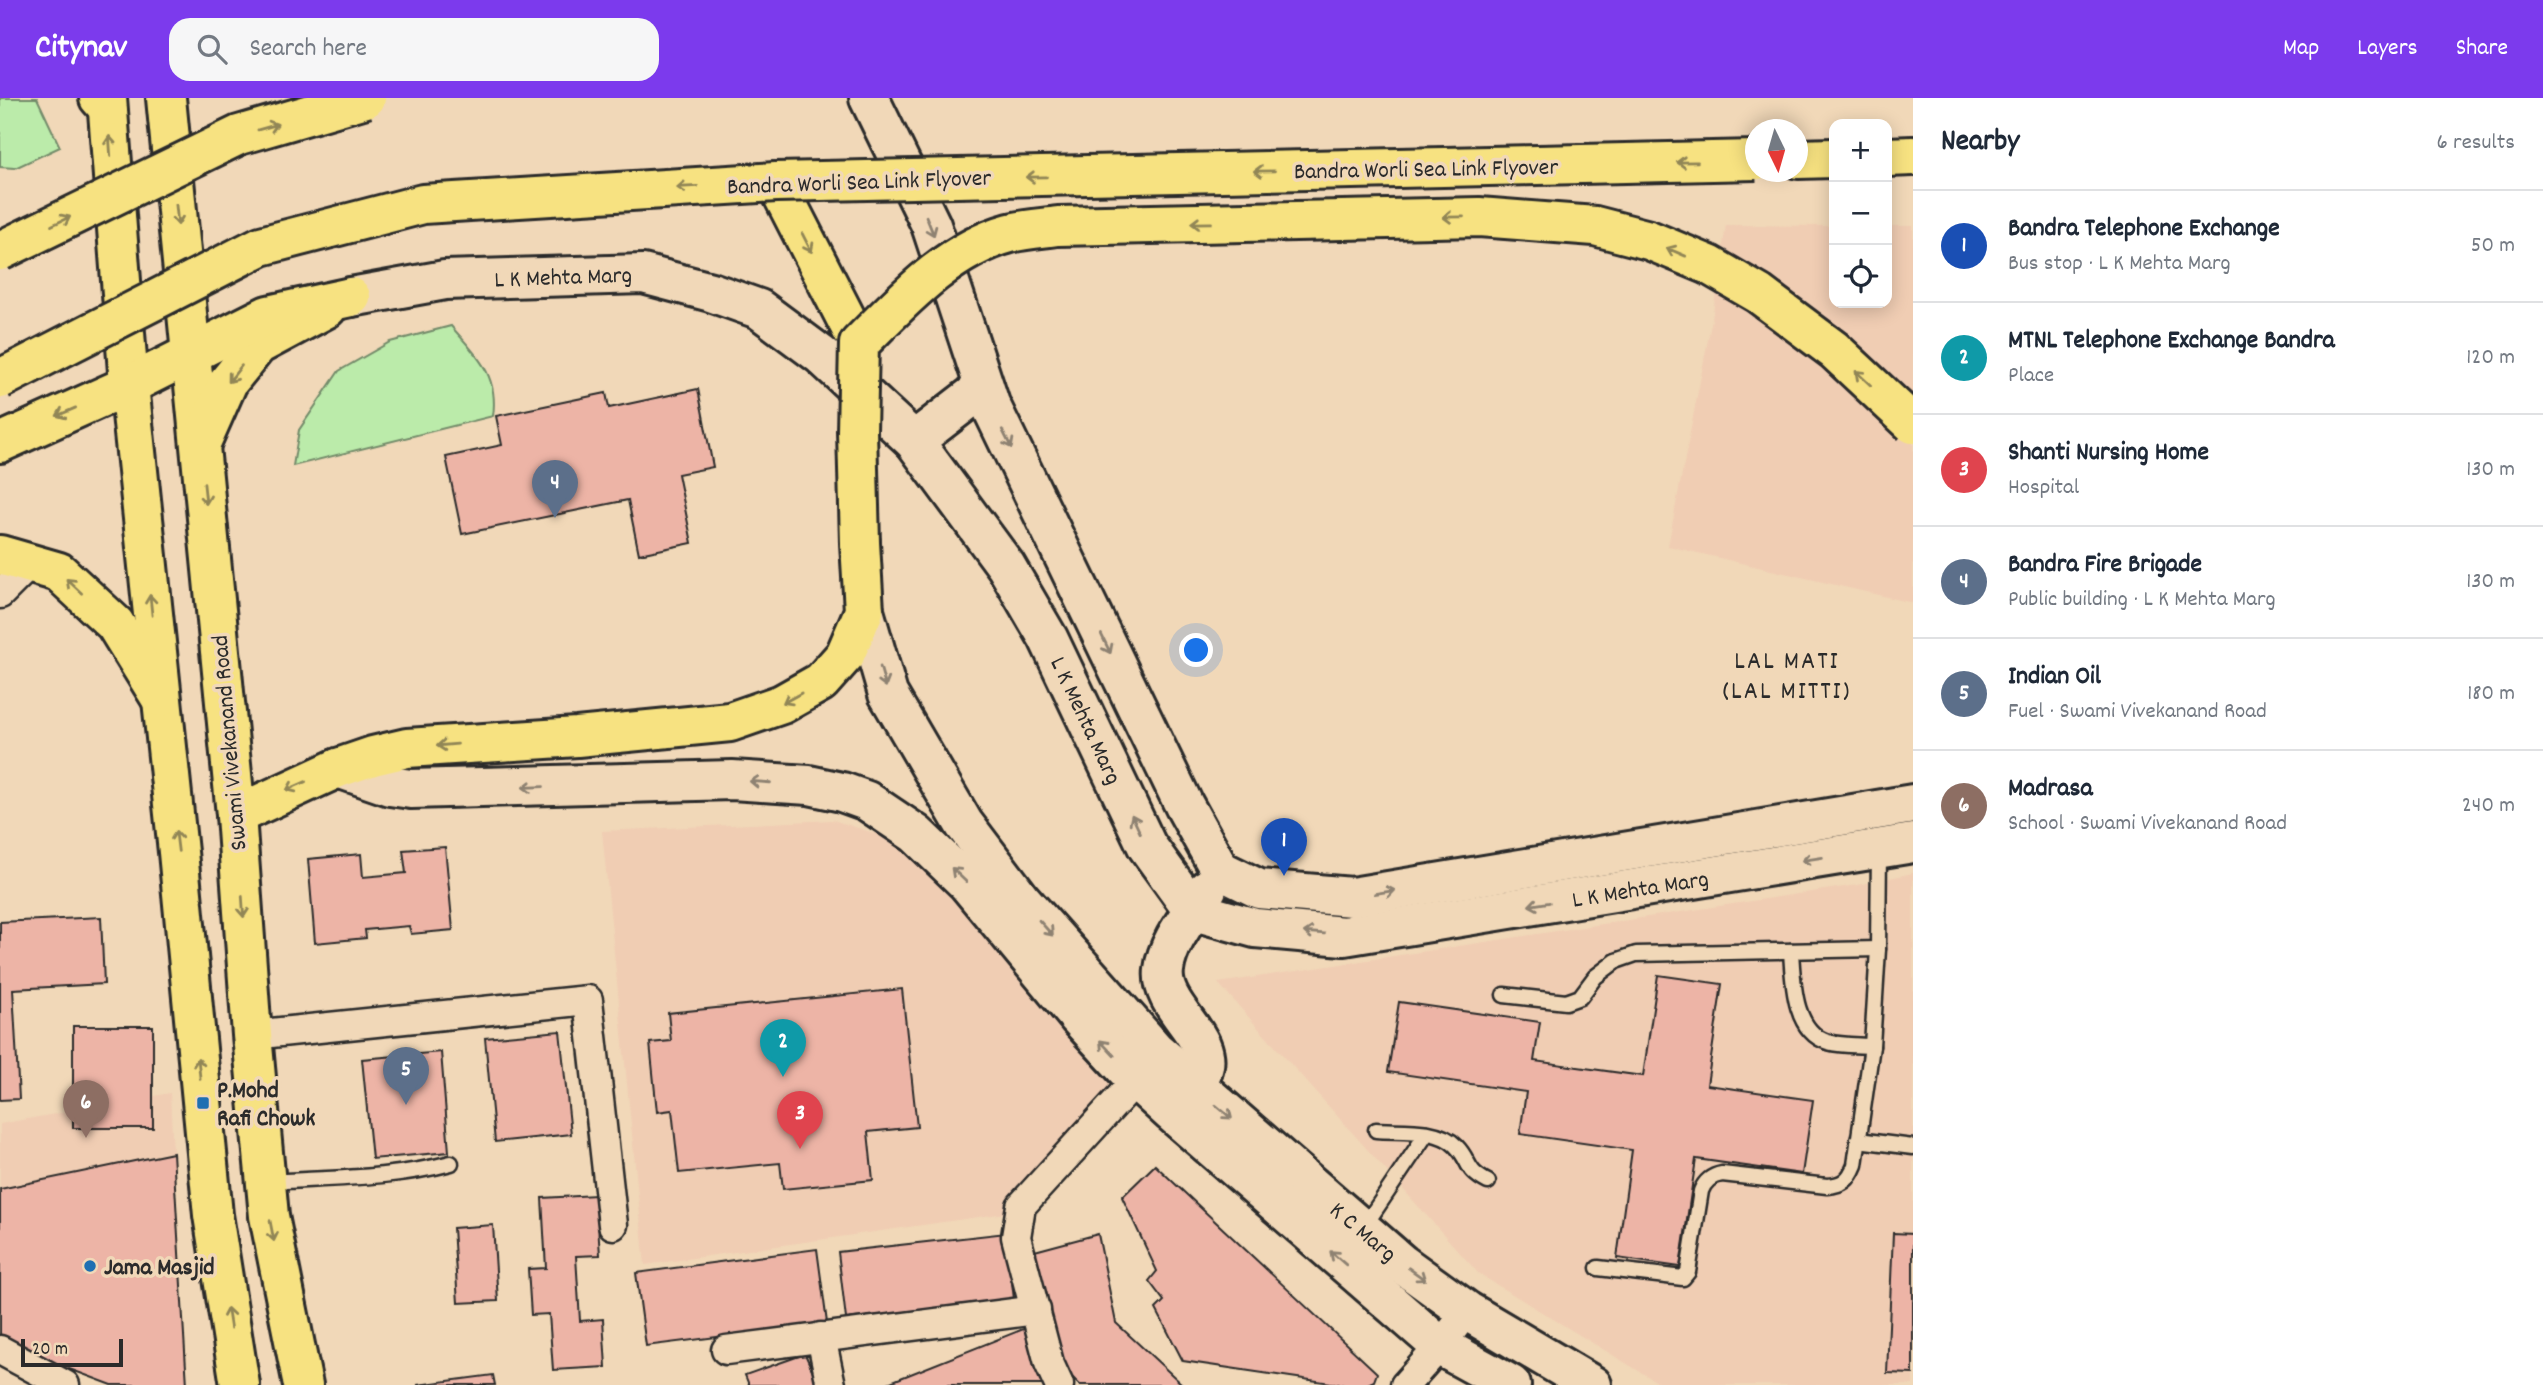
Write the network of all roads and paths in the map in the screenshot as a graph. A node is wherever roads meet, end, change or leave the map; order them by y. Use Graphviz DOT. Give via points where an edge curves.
graph roads {
  1 [pos="166,98"];
  2 [pos="366,98"];
  3 [pos="869,98"];
  4 [pos="104,101"];
  5 [pos="1913,156"];
  6 [pos="1892,157"];
  7 [pos="1829,158"];
  8 [pos="1808,159"];
  9 [pos="1745,160"];
  10 [pos="776,182"];
  11 [pos="0,251"];
  12 [pos="351,297"];
  13 [pos="859,344"];
  14 [pos="191,353"];
  15 [pos="0,379"];
  16 [pos="129,385"];
  17 [pos="984,387"];
  18 [pos="1913,424"];
  19 [pos="914,442"];
  20 [pos="0,443"];
  21 [pos="200,444"];
  22 [pos="1057,539"];
  23 [pos="15,559"];
  24 [pos="1006,566"];
  25 [pos="0,594"];
  26 [pos="863,611"];
  27 [pos="160,697"];
  28 [pos="338,768"];
  29 [pos="1913,804"];
  30 [pos="236,815"];
  31 [pos="1884,832"];
  32 [pos="1220,870"];
  33 [pos="1194,911"];
  34 [pos="1878,949"];
  35 [pos="1791,951"];
  36 [pos="1504,995"];
  37 [pos="252,1035"];
  38 [pos="1872,1046"];
  39 [pos="1146,1065"];
  40 [pos="1183,1099"];
  41 [pos="1376,1130"];
  42 [pos="1427,1133"];
  43 [pos="1858,1140"];
  44 [pos="1913,1147"];
  45 [pos="451,1163"];
  46 [pos="267,1182"];
  47 [pos="1488,1182"];
  48 [pos="613,1225"];
  49 [pos="1362,1230"];
  50 [pos="1598,1268"];
  51 [pos="1035,1310"];
  52 [pos="1467,1311"];
  53 [pos="821,1337"];
  54 [pos="1440,1346"];
  55 [pos="0,1350"];
  56 [pos="726,1350"];
  57 [pos="1578,1382"];
  58 [pos="65,1385"];
  59 [pos="240,1385"];
  60 [pos="303,1385"];
  61 [pos="831,1385"];
  62 [pos="1059,1385"];
  63 [pos="1405,1385"];
  64 [pos="1511,1385"];
  1 -- 14 [label="main road, Swami Vivekanand Road, one-way"];
  11 -- 2 [label="main road, one-way, bridge" via="239,135"];
  3 -- 17 [label="main road, L K Mehta Marg, one-way" via="931,225"];
  16 -- 4 [label="main road, one-way"];
  5 -- 6 [label="main road"];
  7 -- 8 [label="main road"];
  9 -- 10 [label="main road, Bandra Worli Sea Link Flyover, one-way, bridge"];
  10 -- 13 [label="main road, one-way"];
  10 -- 15 [label="main road, Bandra Worli Sea Link Flyover, one-way, bridge" via="424,204 261,246"];
  12 -- 14 [label="main road" via="268,315"];
  12 -- 19 [label="main road, L K Mehta Marg" via="445,280 643,274 759,309 821,355"];
  12 -- 21 [label="main road, one-way" via="258,345 228,382"];
  18 -- 13 [label="main road, one-way, bridge" via="1833,350 1759,293 1709,265 1649,240 1595,226 1479,217 1058,226 1010,233 966,253 919,284"];
  13 -- 26 [label="main road, bridge"];
  14 -- 16 [label="main road"];
  14 -- 21 [label="main road, Swami Vivekanand Road"];
  16 -- 20 [label="main road, one-way"];
  27 -- 16 [label="main road, one-way"];
  17 -- 19 [label="main road"];
  17 -- 22 [label="main road, L K Mehta Marg, one-way"];
  19 -- 24 [label="main road, L K Mehta Marg"];
  21 -- 30 [label="main road, Swami Vivekanand Road, one-way"];
  22 -- 24 [label="main road"];
  22 -- 32 [label="main road, L K Mehta Marg, one-way"];
  23 -- 25 [label="street"];
  27 -- 23 [label="main road, one-way" via="115,624 59,572"];
  33 -- 24 [label="main road, L K Mehta Marg, one-way" via="1147,846 1048,638"];
  26 -- 28 [label="main road, one-way" via="845,655 821,682 782,704 730,722 407,748"];
  26 -- 39 [label="main road, one-way" via="888,694 964,824"];
  59 -- 27 [label="main road, one-way" via="213,1214"];
  28 -- 30 [label="main road, one-way"];
  39 -- 28 [label="main road, one-way" via="1077,1017 967,883 915,834 867,802 842,792 732,780 411,789"];
  29 -- 31 [label="main road, L K Mehta Marg"];
  30 -- 37 [label="main road, Swami Vivekanand Road, one-way"];
  32 -- 31 [label="main road, L K Mehta Marg, one-way" via="1259,889 1352,897"];
  31 -- 33 [label="main road, L K Mehta Marg, one-way" via="1344,936 1255,928"];
  31 -- 34 [label="lane"];
  32 -- 33 [label="main road"];
  33 -- 40 [label="main road" via="1173,944 1164,971 1172,1004 1205,1059"];
  34 -- 35 [label="lane"];
  34 -- 38 [label="lane"];
  35 -- 36 [label="lane" via="1636,954 1616,961 1595,977 1580,997 1566,1002"];
  35 -- 38 [label="lane" via="1795,999 1808,1026 1827,1042"];
  37 -- 46 [label="main road, Swami Vivekanand Road"];
  37 -- 48 [label="street" via="588,1000"];
  38 -- 43 [label="lane"];
  39 -- 40 [label="main road"];
  39 -- 51 [label="street" via="1021,1206 1016,1237"];
  40 -- 49 [label="main road, K C Marg, one-way"];
  54 -- 40 [label="main road, K C Marg, one-way"];
  41 -- 42 [label="lane"];
  42 -- 47 [label="lane" via="1450,1140 1468,1168"];
  42 -- 49 [label="lane"];
  43 -- 44 [label="lane"];
  43 -- 50 [label="lane" via="1849,1178 1837,1185 1722,1174 1707,1180 1683,1278"];
  45 -- 46 [label="lane" via="379,1174"];
  46 -- 60 [label="main road, Swami Vivekanand Road, one-way"];
  49 -- 52 [label="main road, K C Marg, one-way"];
  51 -- 53 [label="street"];
  51 -- 62 [label="street"];
  52 -- 54 [label="street"];
  52 -- 57 [label="main road, K C Marg"];
  53 -- 56 [label="street"];
  53 -- 61 [label="street"];
  54 -- 63 [label="street"];
  54 -- 64 [label="main road, K C Marg"];
  55 -- 58 [label="street"];
}
